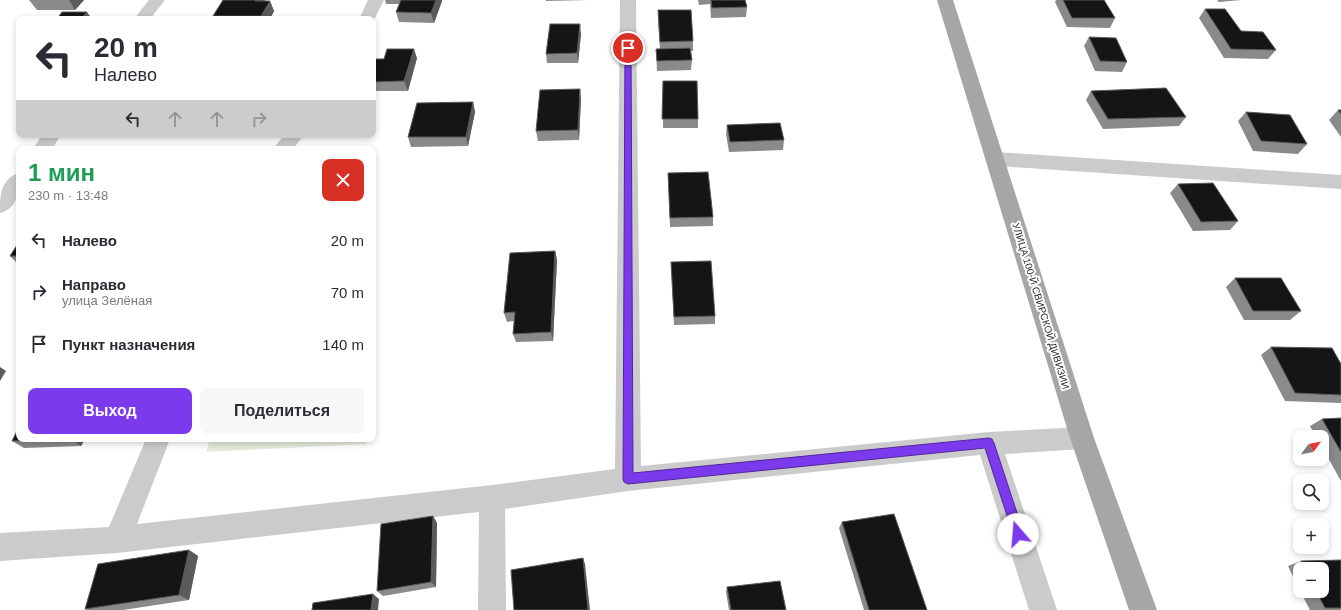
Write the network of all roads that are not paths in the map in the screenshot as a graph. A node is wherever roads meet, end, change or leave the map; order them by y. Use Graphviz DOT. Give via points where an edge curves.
graph roads {
  1 [pos="156,0"];
  2 [pos="376,0"];
  3 [pos="628,0"];
  4 [pos="945,0"];
  5 [pos="144,16"];
  6 [pos="368,16"];
  7 [pos="292,138"];
  8 [pos="285,146"];
  9 [pos="996,159"];
  10 [pos="1341,182"];
  11 [pos="16,184"];
  12 [pos="0,206"];
  13 [pos="1082,438"];
  14 [pos="157,442"];
  15 [pos="989,443"];
  16 [pos="628,479"];
  17 [pos="492,498"];
  18 [pos="118,540"];
  19 [pos="0,547"];
  20 [pos="492,610"];
  21 [pos="1043,610"];
  22 [pos="1143,610"];
  1 -- 5 [label="street"];
  2 -- 6 [label="street"];
  3 -- 16 [label="street"];
  4 -- 9 [label="main road, УЛИЦА 100-Й СВИРСКОЙ ДИВИЗИИ"];
  7 -- 8 [label="street"];
  9 -- 10 [label="street"];
  9 -- 13 [label="main road, УЛИЦА 100-Й СВИРСКОЙ ДИВИЗИИ"];
  11 -- 12 [label="street"];
  13 -- 15 [label="street"];
  13 -- 22 [label="main road, УЛИЦА 100-Й СВИРСКОЙ ДИВИЗИИ"];
  14 -- 18 [label="street"];
  15 -- 16 [label="street"];
  15 -- 21 [label="street"];
  16 -- 17 [label="street"];
  17 -- 18 [label="street"];
  17 -- 20 [label="street"];
  18 -- 19 [label="street"];
}
